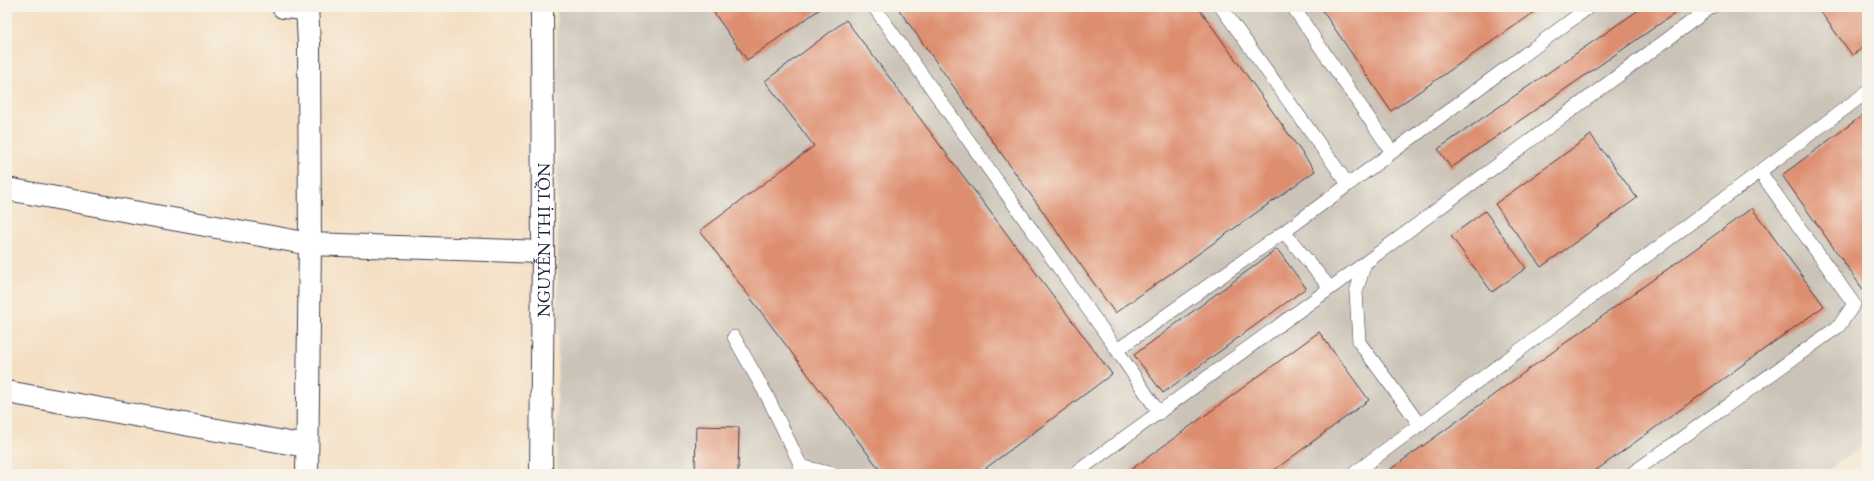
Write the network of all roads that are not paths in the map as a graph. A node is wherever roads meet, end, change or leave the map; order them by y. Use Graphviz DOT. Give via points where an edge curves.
graph roads {
  1 [pos="283,7"];
  2 [pos="542,7"];
  3 [pos="874,7"];
  4 [pos="1221,7"];
  5 [pos="1293,7"];
  6 [pos="1589,7"];
  7 [pos="1711,7"];
  8 [pos="307,8"];
  9 [pos="1867,92"];
  10 [pos="1392,152"];
  11 [pos="1760,172"];
  12 [pos="1348,184"];
  13 [pos="7,189"];
  14 [pos="1284,232"];
  15 [pos="310,244"];
  16 [pos="543,252"];
  17 [pos="1365,263"];
  18 [pos="1330,288"];
  19 [pos="734,337"];
  20 [pos="1117,350"];
  21 [pos="7,392"];
  22 [pos="1159,412"];
  23 [pos="1420,425"];
  24 [pos="306,446"];
  25 [pos="799,470"];
  26 [pos="307,474"];
  27 [pos="541,474"];
  28 [pos="833,474"];
  29 [pos="1074,474"];
  30 [pos="1353,474"];
  31 [pos="1631,474"];
  1 -- 8 [label="street"];
  2 -- 16 [label="street, NGUYỄN THỊ TỒN"];
  3 -- 20 [label="lane"];
  4 -- 12 [label="lane"];
  5 -- 10 [label="lane"];
  6 -- 10 [label="lane"];
  7 -- 17 [label="lane"];
  8 -- 15 [label="street"];
  9 -- 11 [label="lane"];
  10 -- 12 [label="lane"];
  11 -- 23 [label="lane"];
  11 -- 31 [label="lane" via="1854,304 1839,326"];
  12 -- 14 [label="lane"];
  13 -- 15 [label="street"];
  14 -- 18 [label="lane"];
  14 -- 20 [label="lane"];
  15 -- 16 [label="street"];
  15 -- 24 [label="street"];
  16 -- 27 [label="street, NGUYỄN THỊ TỒN"];
  17 -- 18 [label="lane"];
  17 -- 23 [label="lane" via="1356,292 1359,342"];
  18 -- 22 [label="lane"];
  19 -- 25 [label="lane" via="767,396"];
  20 -- 22 [label="lane"];
  21 -- 24 [label="street"];
  22 -- 29 [label="lane"];
  23 -- 30 [label="lane"];
  24 -- 26 [label="street"];
  25 -- 28 [label="lane"];
}
